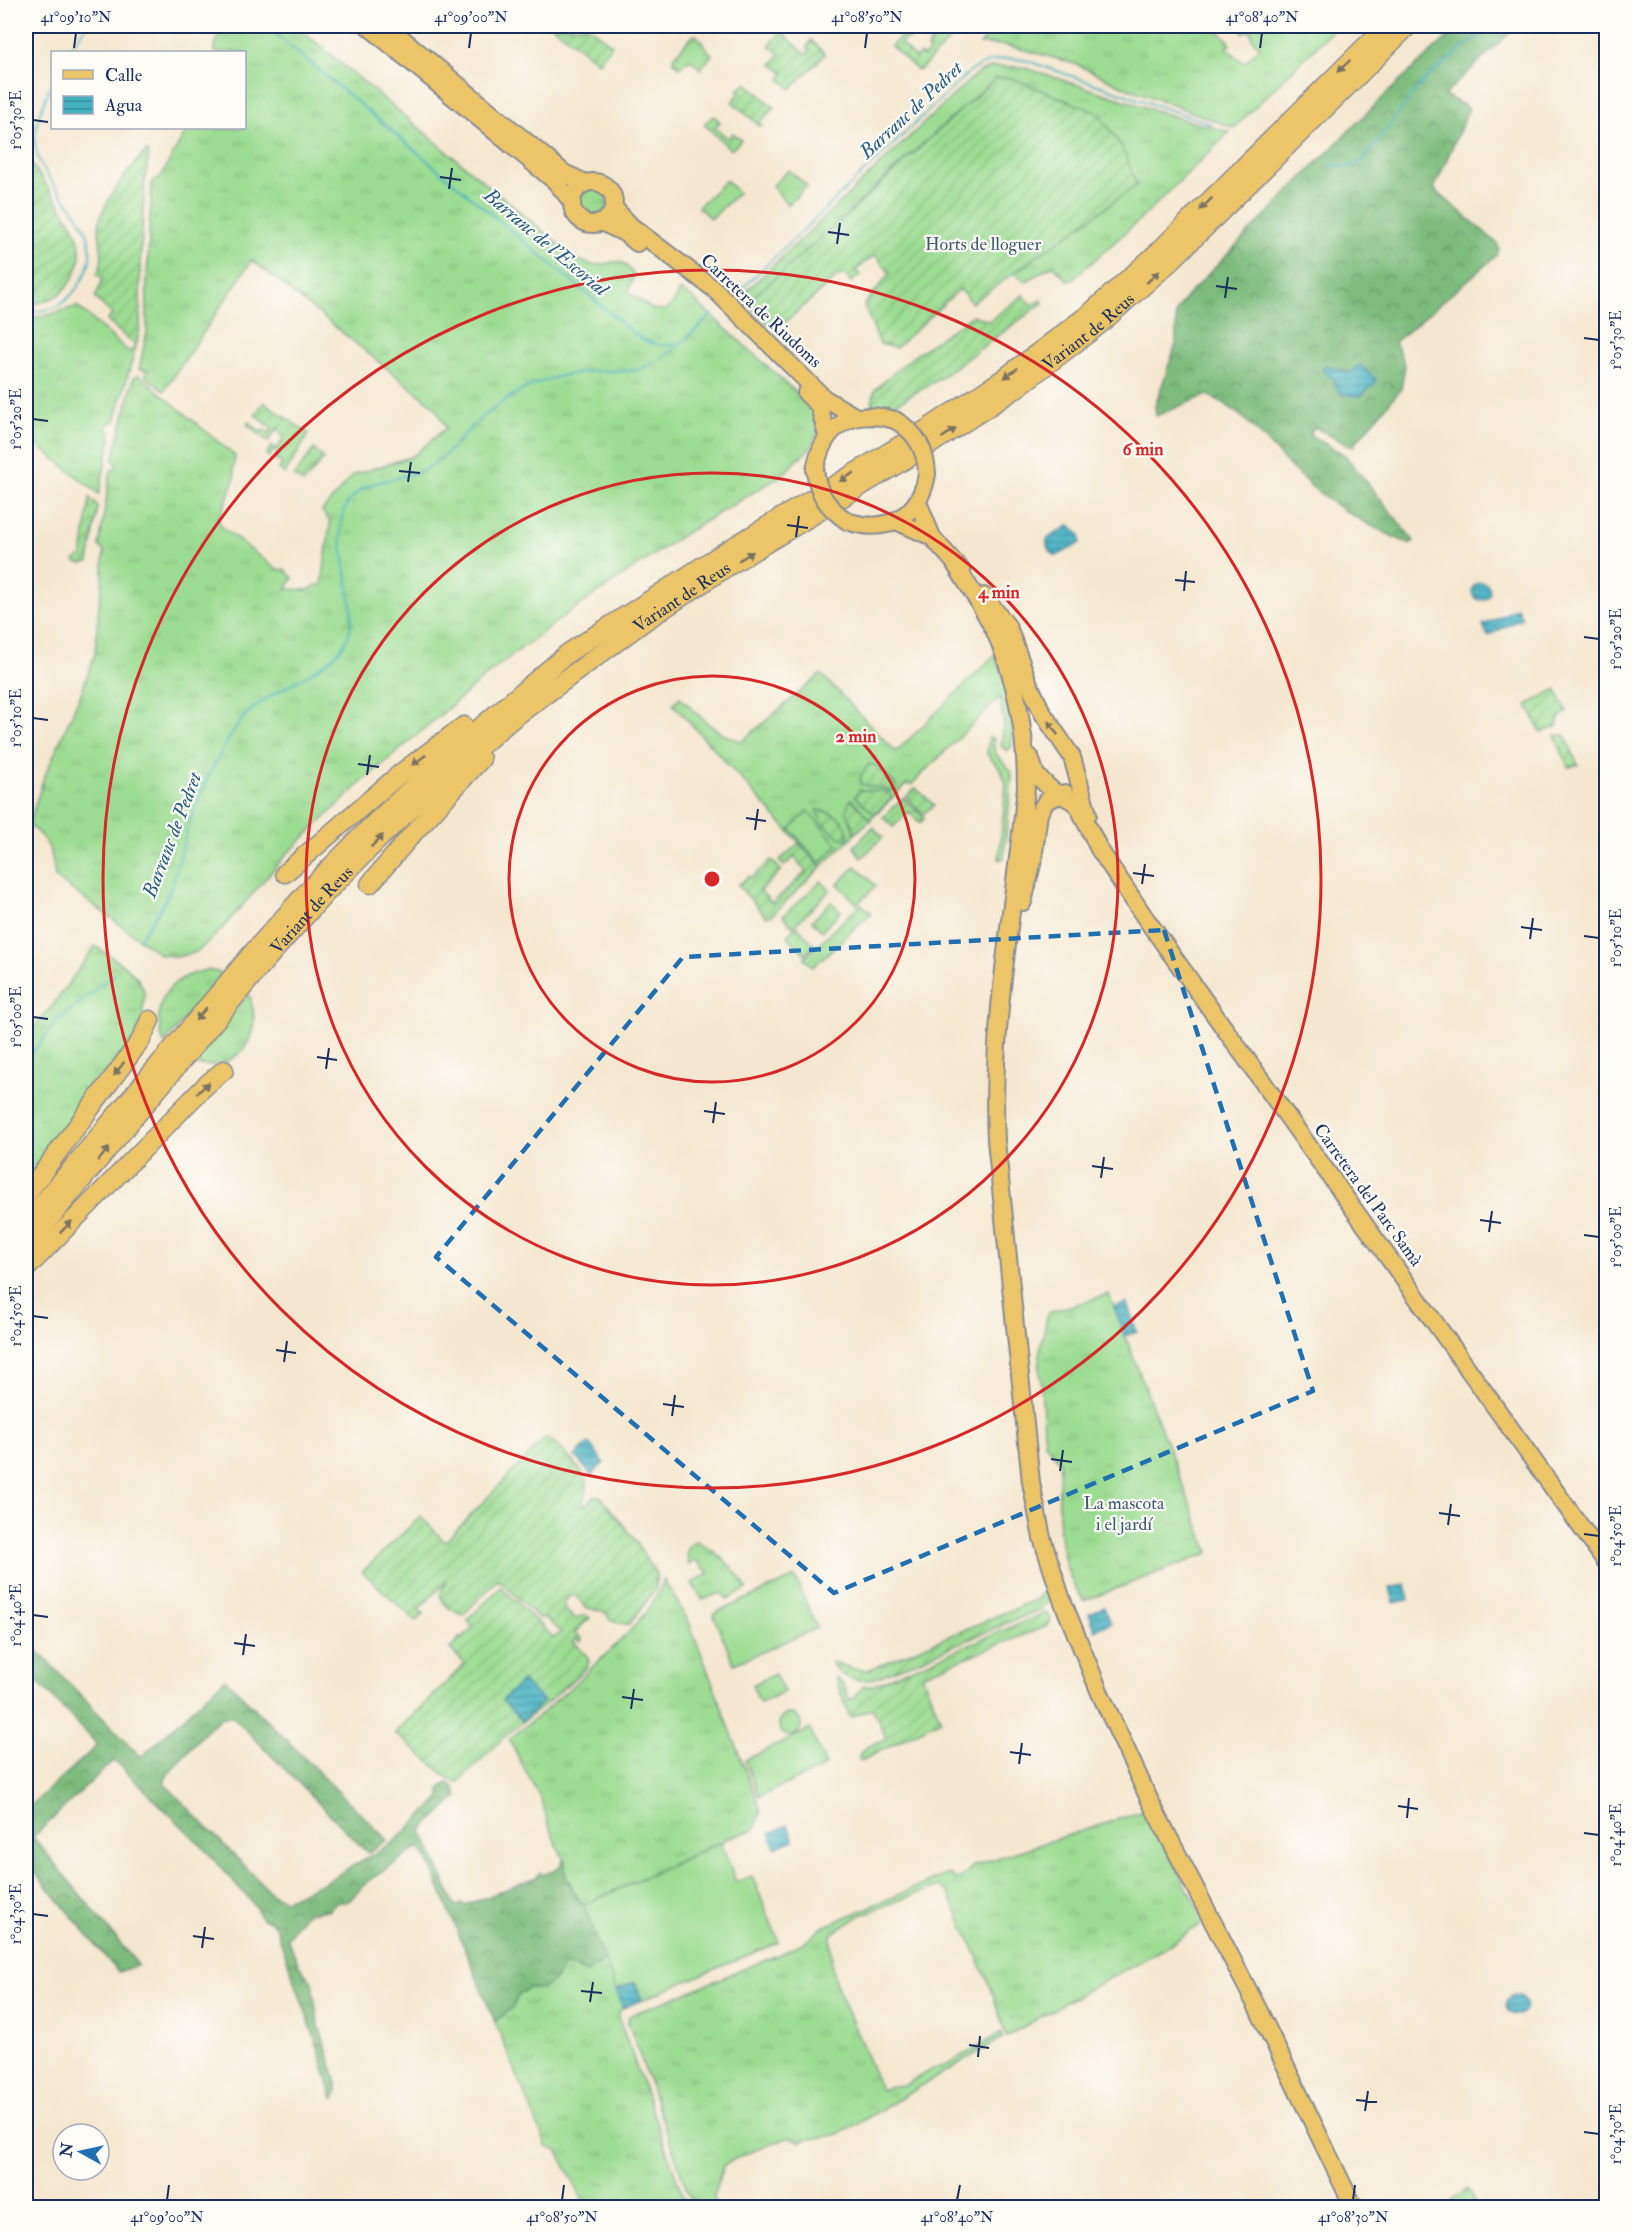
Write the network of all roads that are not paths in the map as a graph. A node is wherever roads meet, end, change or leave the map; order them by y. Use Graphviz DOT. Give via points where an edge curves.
graph roads {
  1 [pos="368,26"];
  2 [pos="387,26"];
  3 [pos="1386,26"];
  4 [pos="1408,26"];
  5 [pos="586,183"];
  6 [pos="572,202"];
  7 [pos="613,207"];
  8 [pos="602,222"];
  9 [pos="856,417"];
  10 [pos="827,436"];
  11 [pos="918,502"];
  12 [pos="896,521"];
  13 [pos="932,537"];
  14 [pos="955,564"];
  15 [pos="977,586"];
  16 [pos="984,613"];
  17 [pos="568,653"];
  18 [pos="595,658"];
  19 [pos="1036,775"];
  20 [pos="1079,780"];
  21 [pos="1062,795"];
  22 [pos="1023,824"];
  23 [pos="1099,849"];
  24 [pos="285,873"];
  25 [pos="370,884"];
  26 [pos="1023,906"];
  27 [pos="1019,939"];
  28 [pos="260,956"];
  29 [pos="150,1020"];
  30 [pos="996,1047"];
  31 [pos="224,1070"];
  32 [pos="155,1081"];
  33 [pos="26,1195"];
  34 [pos="1003,1200"];
  35 [pos="26,1223"];
  36 [pos="26,1246"];
  37 [pos="26,1269"];
  38 [pos="1606,1562"];
  39 [pos="1354,2208"];
  1 -- 6 [label="main road" via="556,182"];
  2 -- 5 [label="main road" via="564,172"];
  3 -- 17 [label="highway, Variant de Reus, one-way" via="1158,252 1089,314 1003,379 924,431"];
  18 -- 4 [label="highway, Variant de Reus, one-way" via="730,565 1004,396 1099,325 1169,263"];
  5 -- 6 [label="main road" via="575,192"];
  5 -- 7 [label="main road" via="607,187"];
  6 -- 8 [label="main road" via="580,220"];
  7 -- 8 [label="main road"];
  7 -- 9 [label="main road, Carretera de Riudoms" via="631,226 714,289 825,399"];
  8 -- 10 [label="main road, Carretera de Riudoms" via="626,234 735,322 819,406"];
  9 -- 10 [label="main road"];
  9 -- 11 [label="main road, bridge" via="895,420 919,441 927,461 927,474"];
  10 -- 12 [label="main road, bridge" via="816,470 817,485 827,504 847,521 868,527"];
  11 -- 12 [label="main road"];
  11 -- 13 [label="main road"];
  12 -- 13 [label="main road"];
  13 -- 14 [label="main road"];
  14 -- 15 [label="main road"];
  14 -- 16 [label="main road"];
  15 -- 19 [label="main road" via="1004,628 1025,686 1032,718"];
  20 -- 15 [label="main road, one-way" via="1072,757 1042,712 1029,684 1008,627"];
  16 -- 19 [label="main road" via="1003,639 1020,687"];
  16 -- 22 [label="main road" via="998,640 1018,700 1026,753"];
  17 -- 24 [label="highway, one-way" via="542,665 401,773"];
  17 -- 28 [label="highway, Variant de Reus" via="369,828 312,886"];
  18 -- 25 [label="highway" via="483,757"];
  28 -- 18 [label="highway, Variant de Reus, one-way" via="444,778 512,719"];
  19 -- 21 [label="main road"];
  19 -- 26 [label="main road"];
  20 -- 21 [label="main road"];
  20 -- 23 [label="main road"];
  21 -- 23 [label="main road" via="1078,806"];
  21 -- 26 [label="main road" via="1046,801 1039,813"];
  22 -- 26 [label="main road" via="1018,899"];
  22 -- 30 [label="main road"];
  23 -- 38 [label="main road, Carretera del Parc Samà"];
  26 -- 27 [label="main road"];
  27 -- 30 [label="main road" via="1010,964 1002,1039"];
  27 -- 34 [label="main road" via="1002,1108"];
  28 -- 32 [label="highway, Variant de Reus"];
  29 -- 33 [label="highway, one-way" via="141,1040"];
  30 -- 34 [label="main road" via="994,1107"];
  37 -- 31 [label="highway, one-way"];
  32 -- 35 [label="highway, Variant de Reus"];
  36 -- 32 [label="highway, Variant de Reus, one-way"];
  34 -- 39 [label="main road" via="1031,1482 1042,1538 1062,1600 1145,1790 1257,2007"];
}
